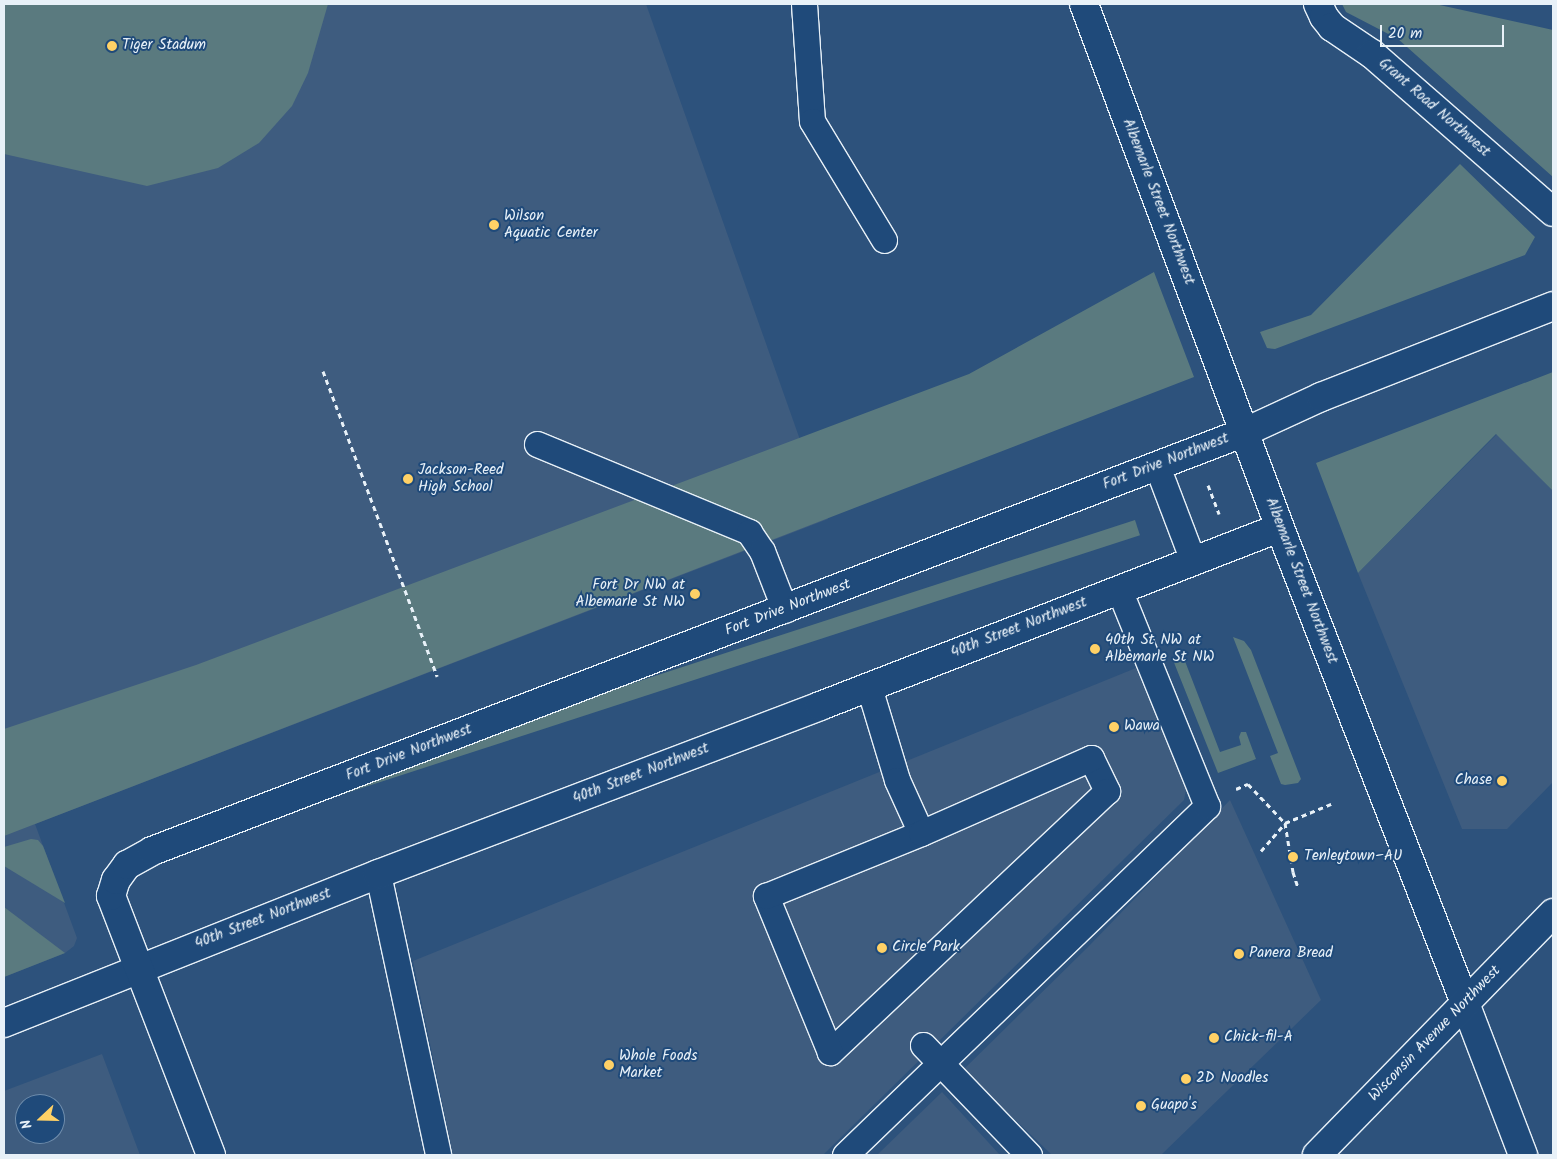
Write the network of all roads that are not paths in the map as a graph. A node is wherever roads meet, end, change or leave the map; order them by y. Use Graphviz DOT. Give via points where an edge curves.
graph roads {
  1 [pos="804,4"];
  2 [pos="1084,4"];
  3 [pos="1318,4"];
  4 [pos="1553,212"];
  5 [pos="884,240"];
  6 [pos="1553,306"];
  7 [pos="1245,432"];
  8 [pos="537,444"];
  9 [pos="1157,466"];
  10 [pos="1280,528"];
  11 [pos="1193,561"];
  12 [pos="1119,589"];
  13 [pos="785,610"];
  14 [pos="869,687"];
  15 [pos="920,833"];
  16 [pos="378,874"];
  17 [pos="1553,913"];
  18 [pos="140,970"];
  19 [pos="1465,1003"];
  20 [pos="4,1022"];
  21 [pos="923,1045"];
  22 [pos="940,1063"];
  23 [pos="211,1155"];
  24 [pos="438,1155"];
  25 [pos="844,1155"];
  26 [pos="1029,1155"];
  27 [pos="1316,1155"];
  28 [pos="1524,1155"];
  1 -- 5 [label="lane" via="812,120"];
  2 -- 7 [label="street, Albemarle Street Northwest"];
  3 -- 4 [label="street, Grant Road Northwest" via="1332,26 1372,54"];
  6 -- 7 [label="street, Fort Drive Northwest" via="1321,397"];
  7 -- 9 [label="street, Fort Drive Northwest"];
  7 -- 10 [label="street, Albemarle Street Northwest"];
  8 -- 13 [label="lane" via="749,532 762,551"];
  9 -- 11 [label="lane"];
  9 -- 13 [label="street, Fort Drive Northwest"];
  10 -- 11 [label="street, 40th Street Northwest"];
  10 -- 19 [label="street, Albemarle Street Northwest"];
  11 -- 12 [label="street, 40th Street Northwest"];
  12 -- 14 [label="street, 40th Street Northwest"];
  12 -- 22 [label="lane" via="1207,806"];
  13 -- 18 [label="street, Fort Drive Northwest" via="152,851 127,865 116,880 111,896"];
  14 -- 15 [label="lane" via="897,780"];
  14 -- 16 [label="street, 40th Street Northwest"];
  15 -- 15 [label="lane" via="766,896 830,1052 1107,791 1091,758"];
  16 -- 18 [label="street, 40th Street Northwest" via="180,951"];
  16 -- 24 [label="lane"];
  17 -- 19 [label="street, Wisconsin Avenue Northwest"];
  18 -- 20 [label="street, 40th Street Northwest"];
  18 -- 23 [label="street, Fort Drive Northwest"];
  19 -- 27 [label="street, Wisconsin Avenue Northwest"];
  19 -- 28 [label="street, Albemarle Street Northwest"];
  21 -- 22 [label="lane"];
  22 -- 25 [label="lane"];
  22 -- 26 [label="lane"];
}
